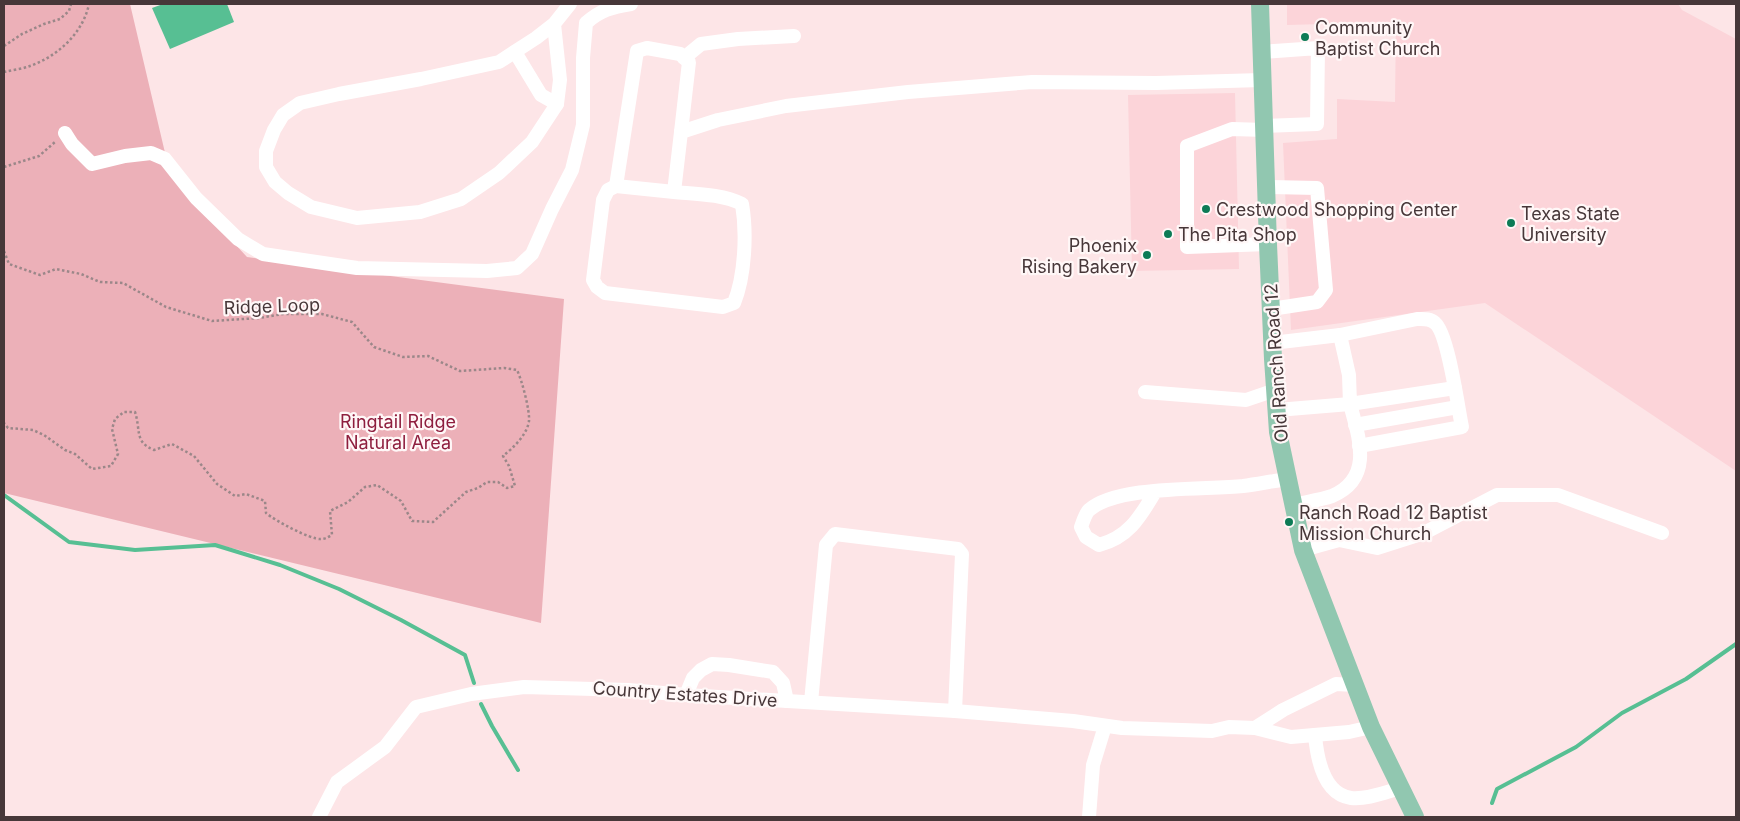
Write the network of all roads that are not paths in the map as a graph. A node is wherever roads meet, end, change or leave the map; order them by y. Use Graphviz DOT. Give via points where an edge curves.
graph roads {
  1 [pos="570,4"];
  2 [pos="631,4"];
  3 [pos="1260,4"];
  4 [pos="554,24"];
  5 [pos="794,36"];
  6 [pos="515,52"];
  7 [pos="1262,52"];
  8 [pos="684,58"];
  9 [pos="1262,80"];
  10 [pos="557,104"];
  11 [pos="1265,128"];
  12 [pos="681,132"];
  13 [pos="66,133"];
  14 [pos="616,186"];
  15 [pos="1266,187"];
  16 [pos="674,192"];
  17 [pos="1268,244"];
  18 [pos="1270,309"];
  19 [pos="1340,335"];
  20 [pos="1272,343"];
  21 [pos="1455,388"];
  22 [pos="1275,390"];
  23 [pos="1145,392"];
  24 [pos="1350,404"];
  25 [pos="1458,407"];
  26 [pos="1277,410"];
  27 [pos="1355,425"];
  28 [pos="1359,446"];
  29 [pos="1288,479"];
  30 [pos="1155,492"];
  31 [pos="1294,505"];
  32 [pos="1662,533"];
  33 [pos="1304,550"];
  34 [pos="1354,685"];
  35 [pos="686,695"];
  36 [pos="788,700"];
  37 [pos="811,702"];
  38 [pos="955,711"];
  39 [pos="1105,726"];
  40 [pos="1371,727"];
  41 [pos="1255,728"];
  42 [pos="1315,735"];
  43 [pos="1401,788"];
  44 [pos="319,817"];
  45 [pos="1089,817"];
  46 [pos="1415,817"];
  1 -- 4 [label="street"];
  2 -- 13 [label="street" via="607,8 586,23 582,125 572,170 532,254 517,268 487,271 357,268 262,254 238,239 196,198 164,159 151,153 92,164"];
  3 -- 7 [label="main road, Old Ranch Road 12"];
  4 -- 6 [label="street"];
  4 -- 10 [label="street" via="560,80"];
  5 -- 8 [label="street" via="701,44"];
  6 -- 10 [label="street" via="541,95"];
  6 -- 10 [label="street" via="500,62 300,103 284,115 274,130 266,152 266,167 275,182 311,207 357,218 420,212 461,199 500,173 532,142"];
  7 -- 9 [label="main road, Old Ranch Road 12"];
  7 -- 11 [label="street" via="1318,48 1317,124"];
  8 -- 12 [label="street" via="688,62"];
  8 -- 14 [label="street" via="680,54 647,48 637,51"];
  9 -- 11 [label="main road, Old Ranch Road 12"];
  9 -- 12 [label="street" via="1032,82 917,92 786,106 718,120"];
  11 -- 15 [label="main road, Old Ranch Road 12"];
  11 -- 17 [label="street" via="1232,129 1187,146 1187,247"];
  12 -- 16 [label="street"];
  14 -- 16 [label="street"];
  14 -- 16 [label="street" via="608,190 604,200 593,280 597,287 605,293 713,306 734,303 739,291 744,242 742,204"];
  15 -- 17 [label="main road, Old Ranch Road 12"];
  15 -- 18 [label="street" via="1317,188 1326,290 1317,302"];
  17 -- 18 [label="main road, Old Ranch Road 12"];
  18 -- 20 [label="main road, Old Ranch Road 12"];
  19 -- 20 [label="street"];
  19 -- 21 [label="street" via="1429,319 1436,323 1443,335"];
  19 -- 24 [label="street" via="1349,376"];
  20 -- 22 [label="main road, Old Ranch Road 12"];
  21 -- 24 [label="street"];
  21 -- 25 [label="street"];
  22 -- 23 [label="street" via="1246,400"];
  22 -- 26 [label="main road, Old Ranch Road 12"];
  24 -- 26 [label="street"];
  24 -- 27 [label="street"];
  25 -- 27 [label="street"];
  25 -- 28 [label="street" via="1462,427"];
  26 -- 29 [label="main road, Old Ranch Road 12"];
  27 -- 28 [label="street"];
  28 -- 31 [label="street" via="1360,466 1354,479 1343,490"];
  29 -- 30 [label="street" via="1243,486"];
  29 -- 31 [label="main road, Old Ranch Road 12"];
  30 -- 30 [label="street" via="1109,499 1088,511 1081,527 1086,537 1098,545 1113,541 1137,522"];
  31 -- 33 [label="main road, Old Ranch Road 12"];
  32 -- 33 [label="street" via="1558,495 1496,495 1424,533 1377,548 1340,540"];
  33 -- 34 [label="main road, Old Ranch Road 12"];
  34 -- 40 [label="main road, Old Ranch Road 12"];
  34 -- 41 [label="street" via="1336,684"];
  35 -- 36 [label="street, Country Estates Drive"];
  35 -- 36 [label="street" via="694,678 712,664 773,672 783,683"];
  35 -- 44 [label="street, Country Estates Drive" via="524,688 471,694 416,707 385,747 337,782"];
  36 -- 37 [label="street, Country Estates Drive"];
  37 -- 38 [label="street, Country Estates Drive"];
  37 -- 38 [label="street" via="826,544 835,534 958,549 962,554"];
  38 -- 39 [label="street, Country Estates Drive"];
  39 -- 41 [label="street, Country Estates Drive" via="1212,732"];
  39 -- 45 [label="street" via="1093,765"];
  40 -- 42 [label="street, Country Estates Drive"];
  40 -- 43 [label="main road, Old Ranch Road 12"];
  41 -- 42 [label="street, Country Estates Drive" via="1292,737"];
  42 -- 43 [label="street" via="1322,772 1340,795 1352,798"];
  43 -- 46 [label="main road, Old Ranch Road 12"];
}
